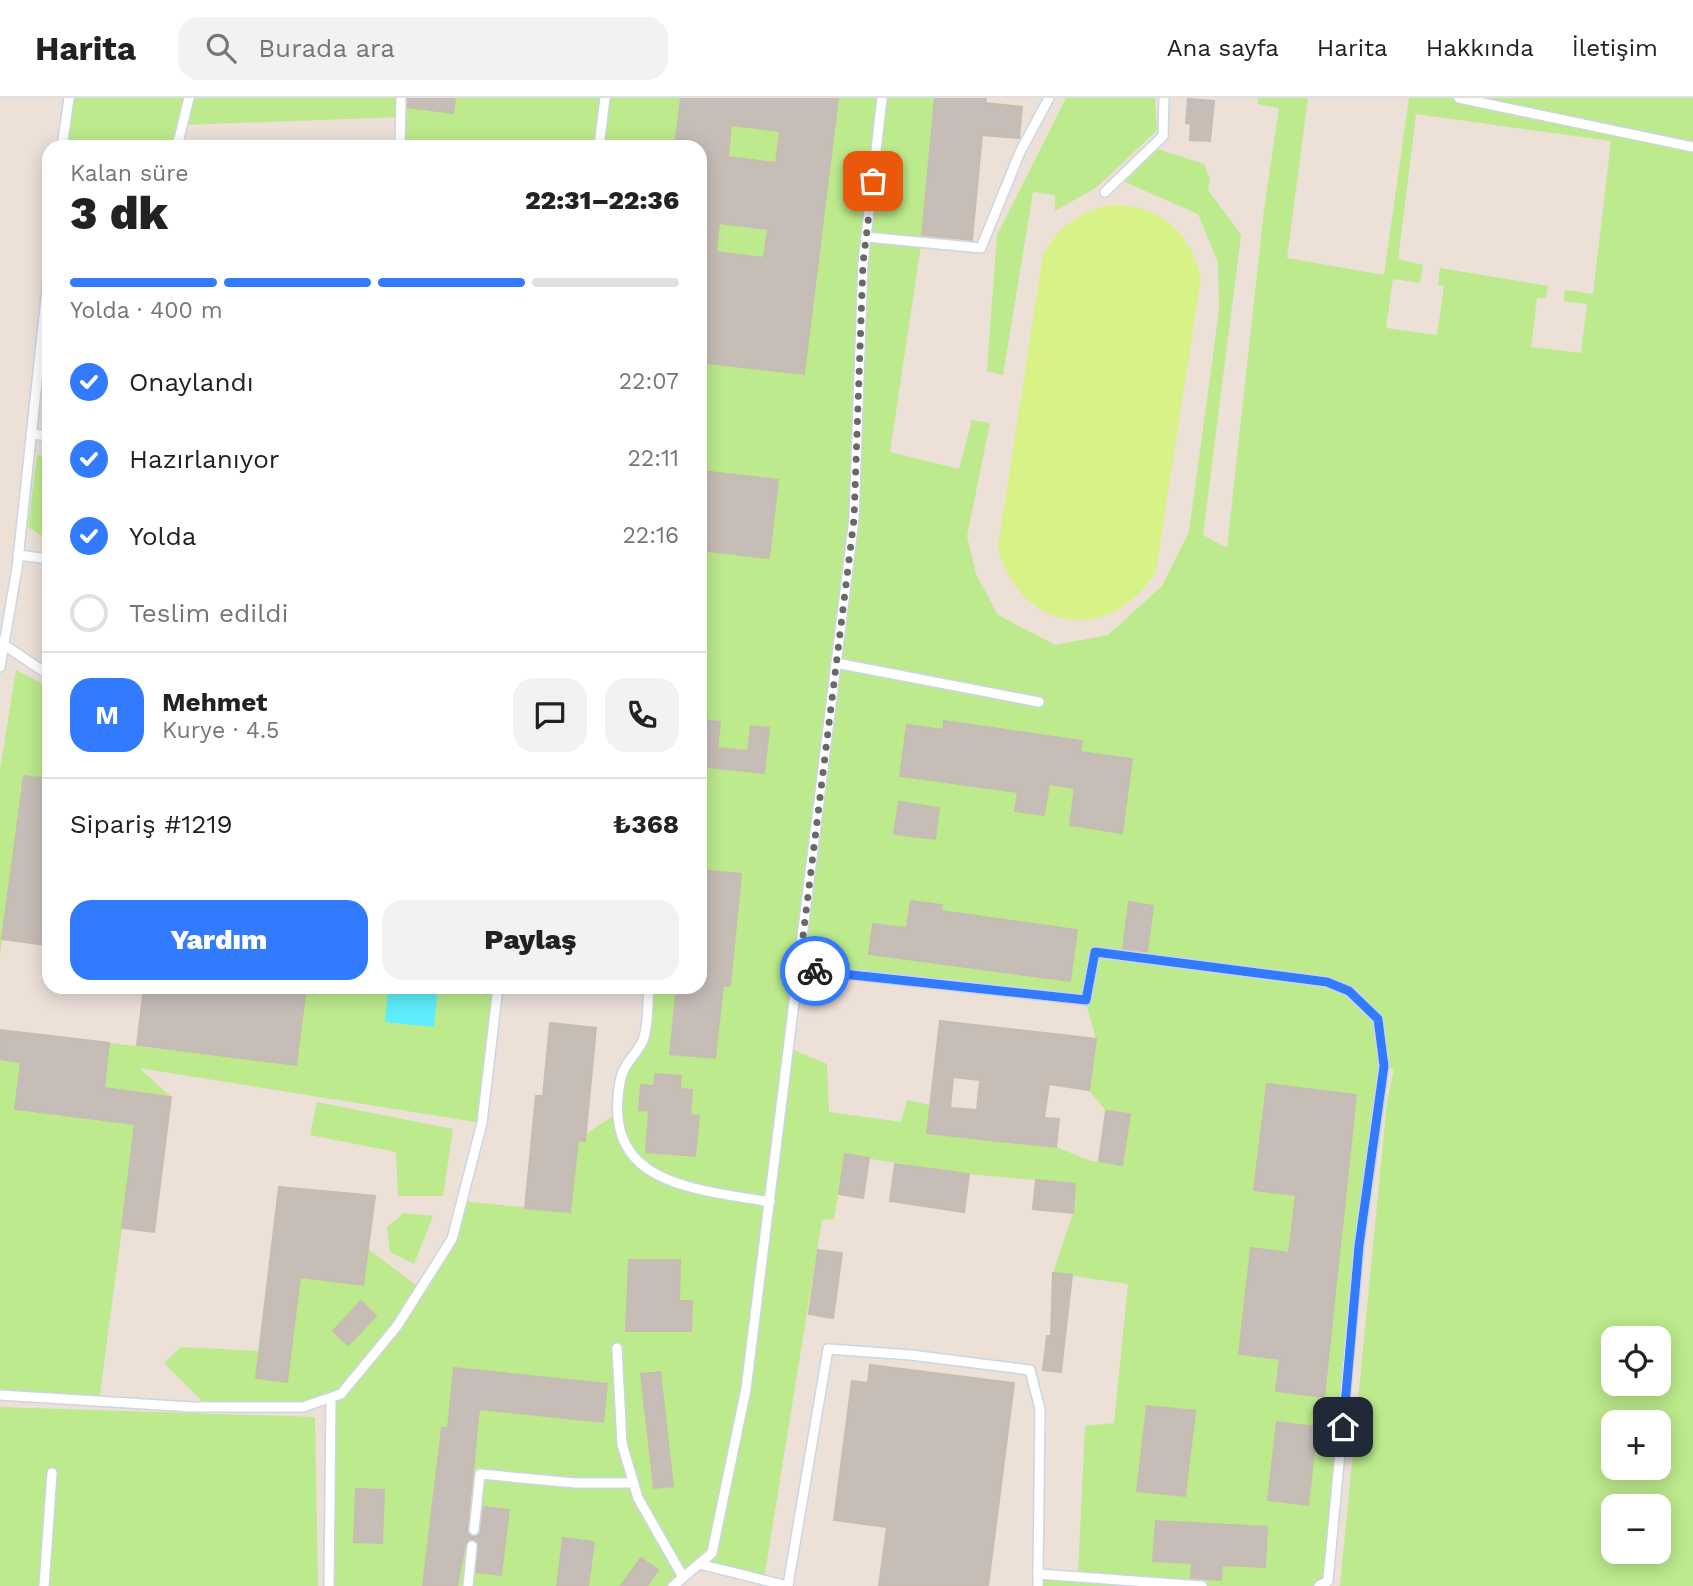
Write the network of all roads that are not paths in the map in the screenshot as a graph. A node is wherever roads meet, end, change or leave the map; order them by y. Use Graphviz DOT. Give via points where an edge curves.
graph roads {
  1 [pos="69,98"];
  2 [pos="189,98"];
  3 [pos="401,98"];
  4 [pos="605,98"];
  5 [pos="882,98"];
  6 [pos="1049,98"];
  7 [pos="1164,98"];
  8 [pos="1459,98"];
  9 [pos="63,140"];
  10 [pos="179,140"];
  11 [pos="400,140"];
  12 [pos="600,140"];
  13 [pos="1693,147"];
  14 [pos="1105,192"];
  15 [pos="866,237"];
  16 [pos="42,338"];
  17 [pos="32,434"];
  18 [pos="42,435"];
  19 [pos="19,555"];
  20 [pos="42,558"];
  21 [pos="1,642"];
  22 [pos="836,663"];
  23 [pos="0,667"];
  24 [pos="42,669"];
  25 [pos="1039,702"];
  26 [pos="799,969"];
  27 [pos="497,994"];
  28 [pos="648,994"];
  29 [pos="770,1202"];
  30 [pos="617,1348"];
  31 [pos="0,1395"];
  32 [pos="331,1398"];
  33 [pos="52,1473"];
  34 [pos="634,1483"];
  35 [pos="474,1531"];
  36 [pos="472,1546"];
  37 [pos="699,1564"];
  38 [pos="1038,1574"];
  39 [pos="683,1577"];
  40 [pos="1325,1585"];
  41 [pos="44,1586"];
  42 [pos="329,1586"];
  43 [pos="468,1586"];
  44 [pos="673,1586"];
  45 [pos="788,1586"];
  46 [pos="1038,1586"];
  47 [pos="1202,1586"];
  1 -- 9 [label="lane"];
  2 -- 10 [label="lane"];
  3 -- 11 [label="lane"];
  4 -- 12 [label="lane"];
  5 -- 15 [label="lane"];
  6 -- 15 [label="lane" via="1020,152 981,248"];
  7 -- 14 [label="lane" via="1163,136"];
  8 -- 13 [label="lane"];
  15 -- 22 [label="lane" via="854,519"];
  16 -- 17 [label="lane"];
  17 -- 18 [label="lane"];
  17 -- 19 [label="lane"];
  19 -- 20 [label="lane"];
  19 -- 21 [label="lane"];
  21 -- 23 [label="lane"];
  21 -- 24 [label="lane"];
  22 -- 25 [label="lane"];
  22 -- 26 [label="lane"];
  26 -- 29 [label="lane"];
  26 -- 40 [label="lane" via="1086,1000 1095,952 1327,982 1349,991 1378,1019 1384,1066 1359,1246"];
  27 -- 32 [label="lane" via="482,1123 452,1238 397,1326 341,1394"];
  28 -- 29 [label="lane" via="644,1039 622,1073 616,1114 622,1142 645,1169 684,1187"];
  29 -- 37 [label="lane" via="746,1389 712,1553"];
  30 -- 34 [label="lane" via="622,1444"];
  31 -- 32 [label="lane" via="192,1407 303,1407"];
  32 -- 42 [label="lane"];
  33 -- 41 [label="lane"];
  34 -- 35 [label="lane" via="480,1474"];
  34 -- 39 [label="lane"];
  36 -- 43 [label="lane"];
  37 -- 39 [label="lane"];
  37 -- 45 [label="lane"];
  38 -- 45 [label="lane" via="1040,1409 1030,1370 828,1349"];
  38 -- 46 [label="lane"];
  38 -- 47 [label="lane"];
  39 -- 44 [label="lane"];
}
